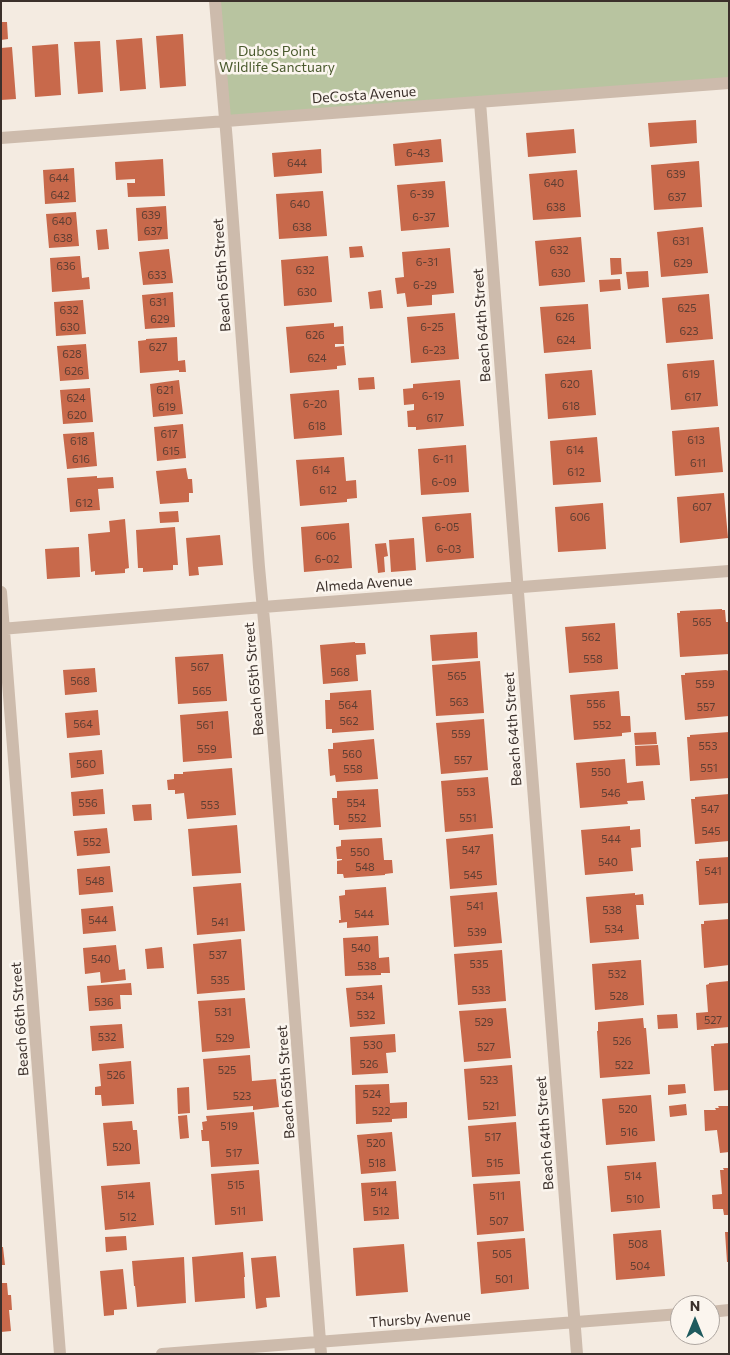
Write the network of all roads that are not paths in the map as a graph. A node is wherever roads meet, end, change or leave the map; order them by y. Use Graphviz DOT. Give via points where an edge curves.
graph roads {
  1 [pos="215,1"];
  2 [pos="729,83"];
  3 [pos="480,102"];
  4 [pos="225,121"];
  5 [pos="1,138"];
  6 [pos="729,571"];
  7 [pos="517,588"];
  8 [pos="1,592"];
  9 [pos="263,607"];
  10 [pos="3,629"];
  11 [pos="670,1315"];
  12 [pos="575,1322"];
  13 [pos="321,1348"];
  14 [pos="60,1354"];
  15 [pos="162,1354"];
  16 [pos="577,1354"];
  1 -- 4 [label="street, Beach 65th Street"];
  2 -- 3 [label="street, DeCosta Avenue"];
  3 -- 4 [label="street, DeCosta Avenue"];
  3 -- 7 [label="street, Beach 64th Street"];
  4 -- 5 [label="street, DeCosta Avenue"];
  4 -- 9 [label="street, Beach 65th Street"];
  6 -- 7 [label="street, Almeda Avenue"];
  7 -- 9 [label="street, Almeda Avenue"];
  7 -- 12 [label="street, Beach 64th Street"];
  8 -- 10 [label="street, Beach 66th Street"];
  9 -- 10 [label="street, Almeda Avenue"];
  9 -- 13 [label="street, Beach 65th Street"];
  10 -- 14 [label="street, Beach 66th Street"];
  11 -- 12 [label="street, Thursby Avenue"];
  12 -- 13 [label="street, Thursby Avenue"];
  12 -- 16 [label="street, Beach 64th Street"];
  13 -- 15 [label="street, Thursby Avenue"];
}
